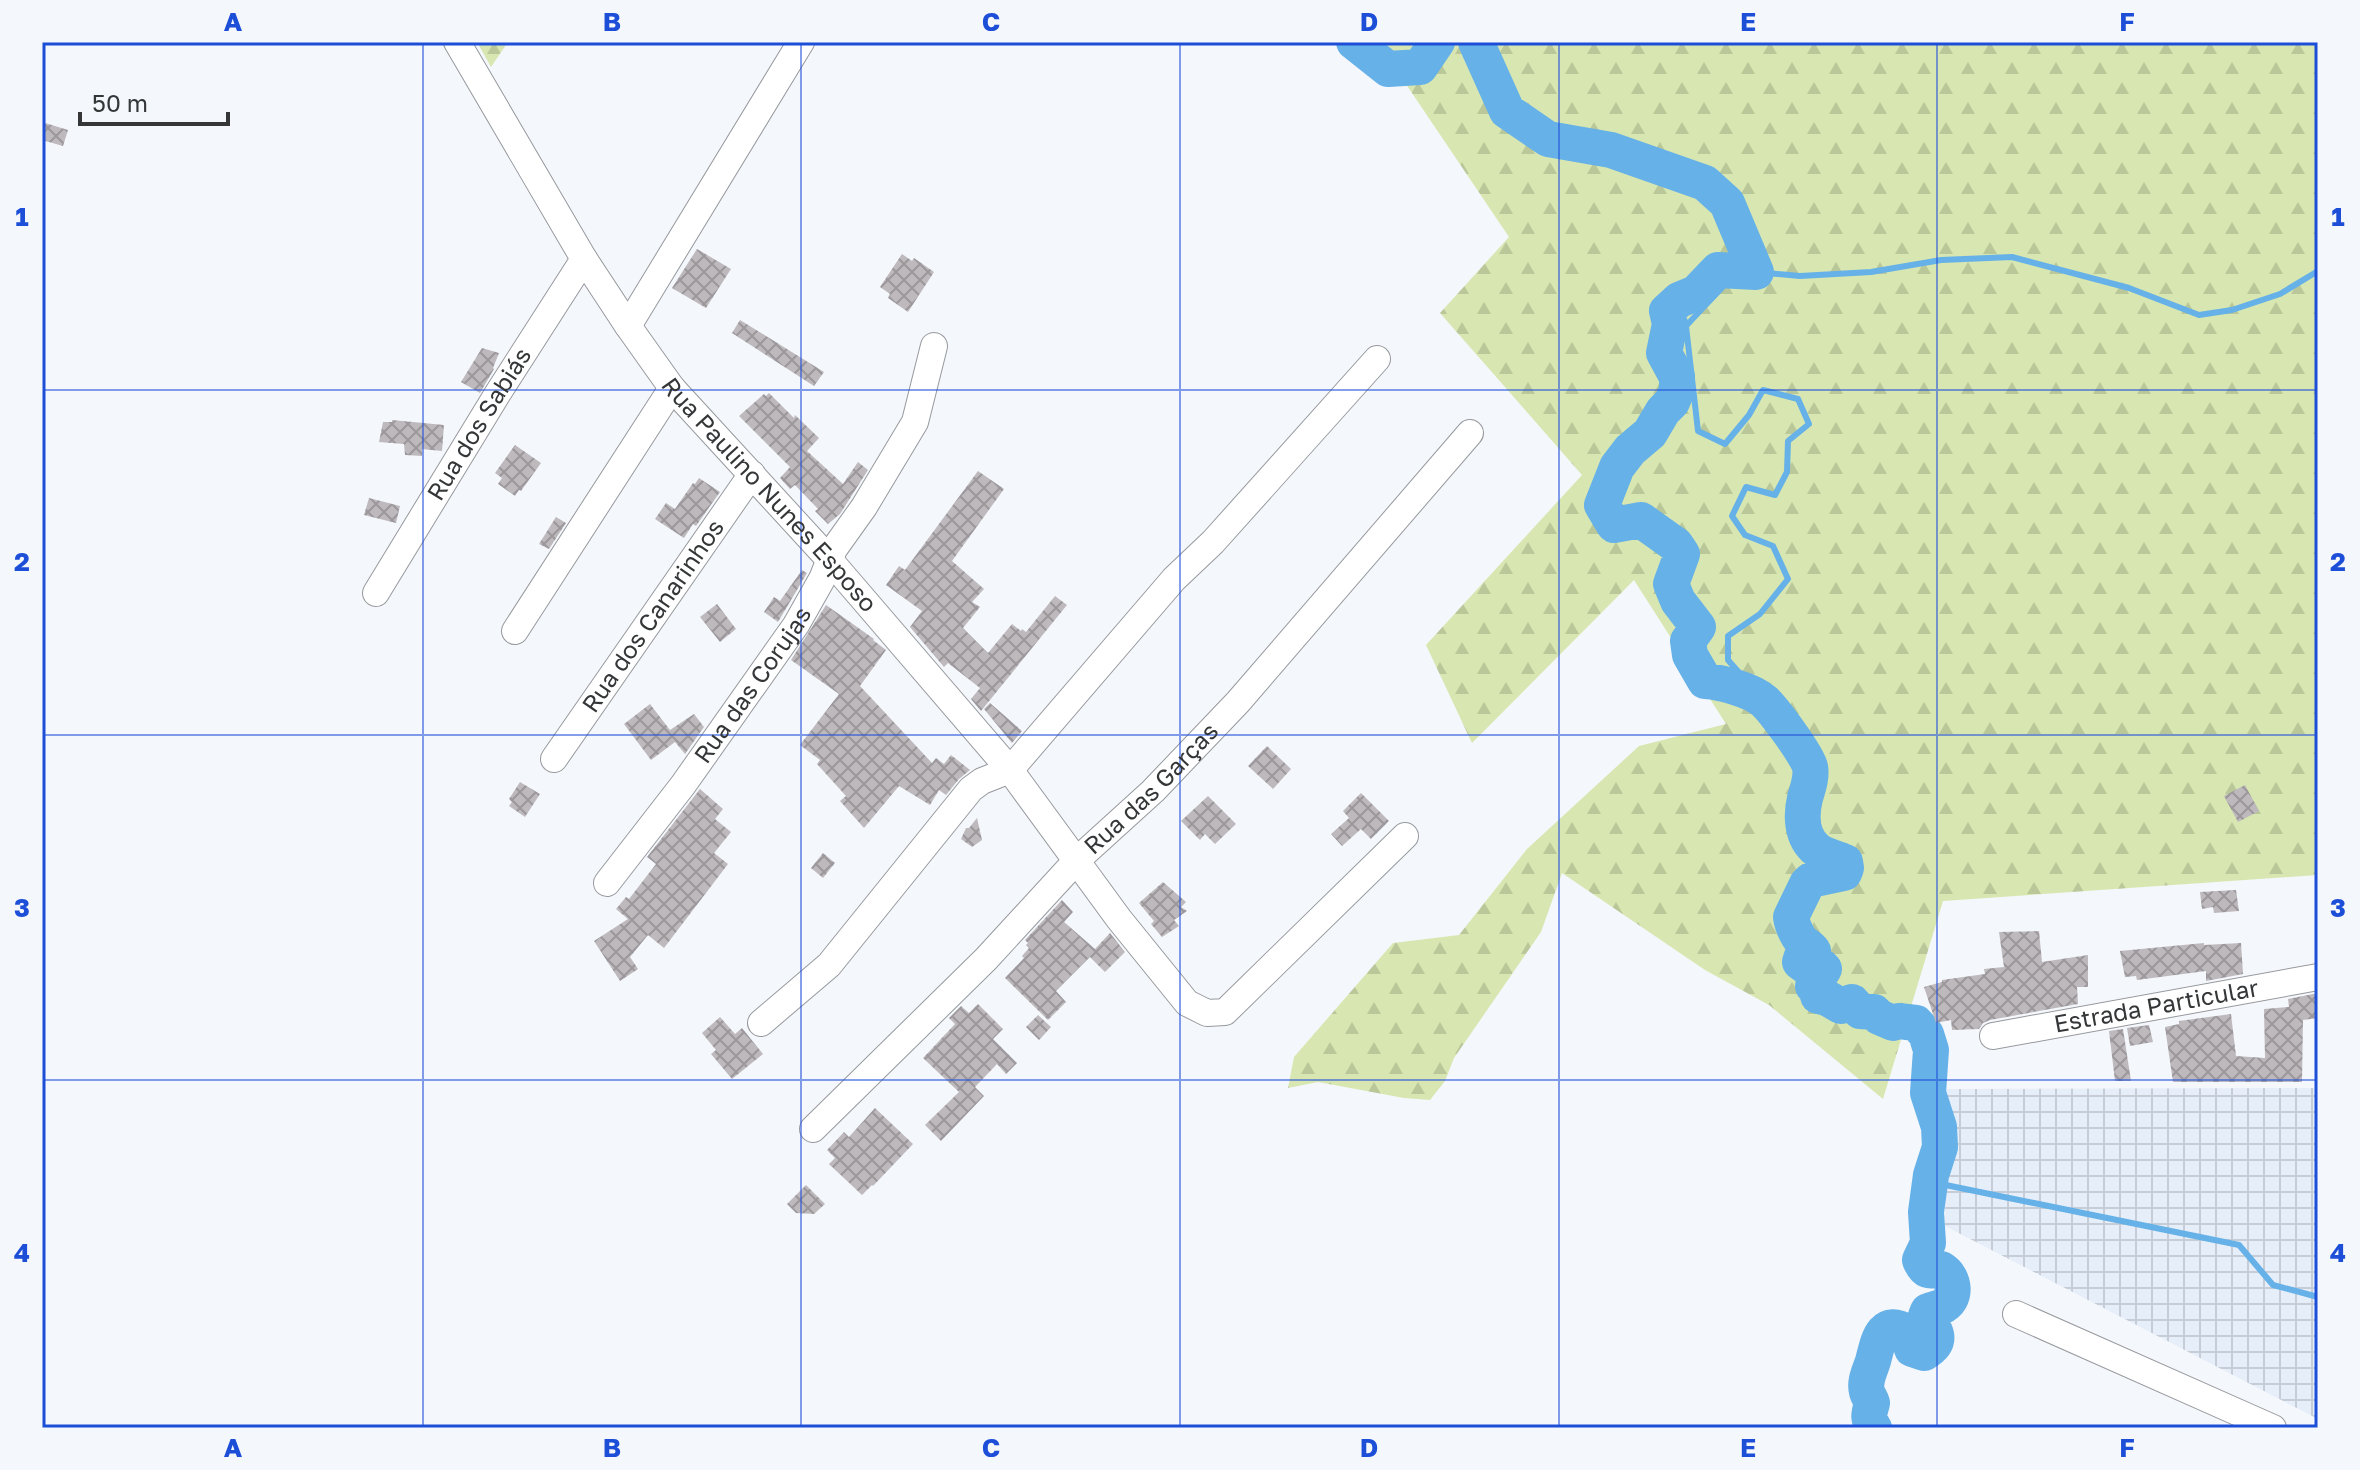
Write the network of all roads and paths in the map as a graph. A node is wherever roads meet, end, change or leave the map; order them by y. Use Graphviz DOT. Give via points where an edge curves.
graph roads {
  1 [pos="457,42"];
  2 [pos="801,42"];
  3 [pos="584,259"];
  4 [pos="628,326"];
  5 [pos="934,346"];
  6 [pos="1377,359"];
  7 [pos="672,388"];
  8 [pos="1470,433"];
  9 [pos="752,474"];
  10 [pos="828,558"];
  11 [pos="376,593"];
  12 [pos="515,631"];
  13 [pos="554,759"];
  14 [pos="1010,770"];
  15 [pos="1405,836"];
  16 [pos="1077,860"];
  17 [pos="607,883"];
  18 [pos="2318,977"];
  19 [pos="761,1023"];
  20 [pos="1993,1036"];
  21 [pos="813,1129"];
  22 [pos="2016,1314"];
  23 [pos="2273,1428"];
  1 -- 3 [label="street, Rua Paulino Nunes Esposo"];
  2 -- 4 [label="street"];
  3 -- 4 [label="street, Rua Paulino Nunes Esposo"];
  3 -- 11 [label="street, Rua dos Sabiás"];
  4 -- 7 [label="street, Rua Paulino Nunes Esposo"];
  5 -- 10 [label="street, Rua das Corujas" via="915,422"];
  6 -- 14 [label="street" via="1174,579"];
  7 -- 9 [label="street, Rua Paulino Nunes Esposo"];
  7 -- 12 [label="street"];
  8 -- 16 [label="street, Rua das Garças" via="1238,702"];
  9 -- 10 [label="street, Rua Paulino Nunes Esposo"];
  9 -- 13 [label="street, Rua dos Canarinhos"];
  10 -- 14 [label="street, Rua Paulino Nunes Esposo"];
  10 -- 17 [label="street, Rua das Corujas" via="796,625"];
  14 -- 16 [label="street, Rua Paulino Nunes Esposo"];
  14 -- 19 [label="street" via="971,789 829,965"];
  15 -- 16 [label="street, Rua Paulino Nunes Esposo" via="1225,1012 1207,1013 1187,1003"];
  16 -- 21 [label="street, Rua das Garças" via="986,959"];
  18 -- 20 [label="street, Estrada Particular"];
  22 -- 23 [label="street"];
}
